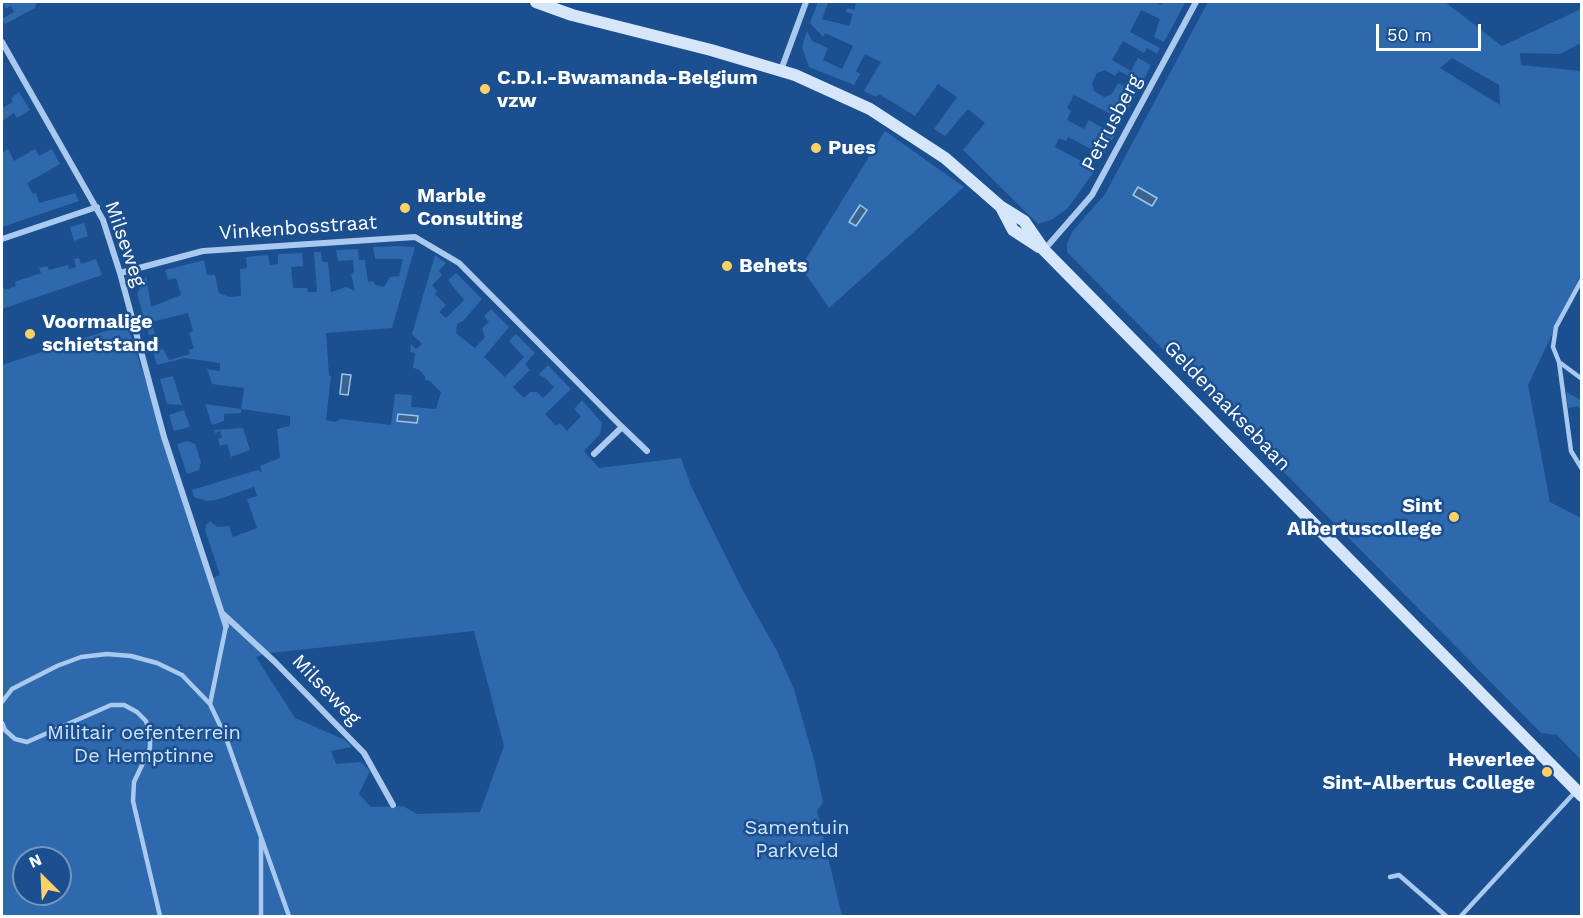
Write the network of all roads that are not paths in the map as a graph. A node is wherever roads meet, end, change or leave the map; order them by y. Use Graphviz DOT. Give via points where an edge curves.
graph roads {
  1 [pos="536,2"];
  2 [pos="806,2"];
  3 [pos="1196,2"];
  4 [pos="2,42"];
  5 [pos="781,70"];
  6 [pos="97,207"];
  7 [pos="2,239"];
  8 [pos="1044,250"];
  9 [pos="120,273"];
  10 [pos="1581,279"];
  11 [pos="1559,362"];
  12 [pos="1581,380"];
  13 [pos="622,427"];
  14 [pos="647,451"];
  15 [pos="594,454"];
  16 [pos="1581,470"];
  17 [pos="220,612"];
  18 [pos="226,626"];
  19 [pos="2,702"];
  20 [pos="210,704"];
  21 [pos="2,723"];
  22 [pos="1579,794"];
  23 [pos="393,805"];
  24 [pos="261,834"];
  25 [pos="1390,878"];
  26 [pos="160,916"];
  27 [pos="261,916"];
  28 [pos="289,916"];
  29 [pos="1446,916"];
  30 [pos="1461,916"];
  1 -- 5 [label="street, Geldenaaksebaan" via="630,32"];
  2 -- 5 [label="street"];
  3 -- 8 [label="street, Petrusberg" via="1092,195"];
  4 -- 6 [label="street, Milseweg"];
  5 -- 8 [label="street, Geldenaaksebaan" via="891,121 945,158 1000,206 1013,230"];
  6 -- 7 [label="street"];
  6 -- 9 [label="street, Milseweg"];
  8 -- 22 [label="street, Geldenaaksebaan"];
  9 -- 13 [label="street, Vinkenbosstraat" via="203,251 415,237 459,263"];
  9 -- 17 [label="street, Milseweg" via="164,437"];
  10 -- 11 [label="lane" via="1556,327 1553,347"];
  11 -- 12 [label="lane"];
  11 -- 16 [label="lane" via="1571,450"];
  13 -- 14 [label="street, Vinkenbosstraat"];
  13 -- 15 [label="street"];
  17 -- 18 [label="street, Milseweg"];
  17 -- 23 [label="street, Milseweg" via="276,662 364,753"];
  18 -- 20 [label="lane"];
  19 -- 20 [label="lane" via="12,689 57,666 81,657 106,654 157,663 182,675"];
  20 -- 24 [label="lane"];
  21 -- 26 [label="lane" via="15,739 27,742 111,705 124,705 146,721 150,748 134,782 133,801"];
  22 -- 30 [label="lane"];
  24 -- 27 [label="lane"];
  24 -- 28 [label="lane"];
  25 -- 29 [label="lane" via="1399,875"];
}
